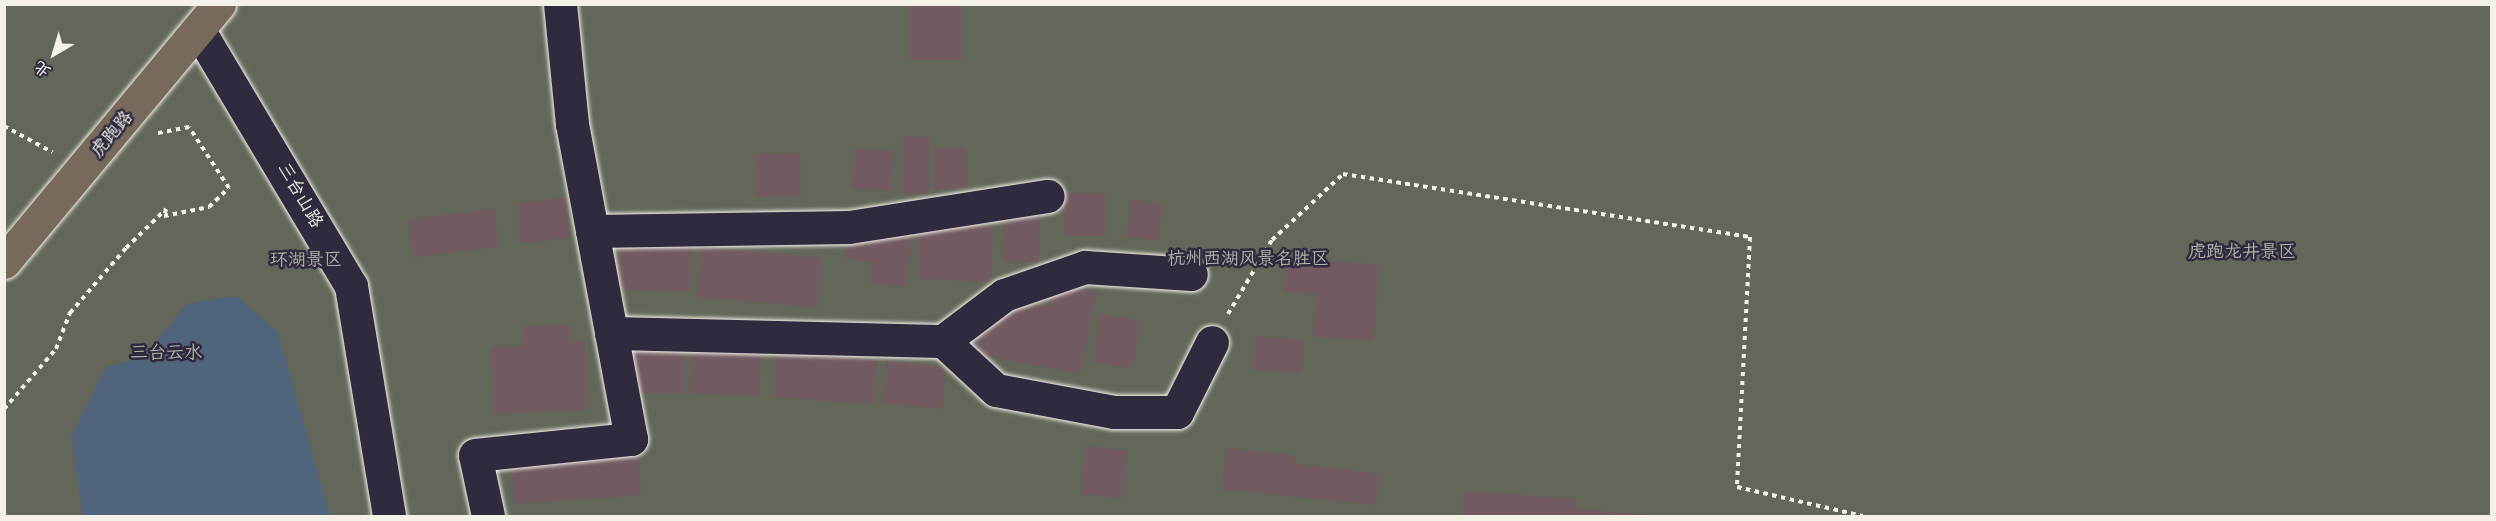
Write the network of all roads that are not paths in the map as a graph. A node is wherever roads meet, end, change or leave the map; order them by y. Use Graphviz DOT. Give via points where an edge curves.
graph roads {
  1 [pos="219,4"];
  2 [pos="560,4"];
  3 [pos="199,31"];
  4 [pos="1048,196"];
  5 [pos="592,231"];
  6 [pos="4,262"];
  7 [pos="1191,274"];
  8 [pos="611,333"];
  9 [pos="943,341"];
  10 [pos="1212,342"];
  11 [pos="389,516"];
  12 [pos="488,516"];
  1 -- 3 [label="main road, 虎跑路"];
  2 -- 5 [label="street" via="572,124"];
  3 -- 6 [label="main road, 虎跑路"];
  3 -- 11 [label="street, 三台山路" via="351,286"];
  4 -- 5 [label="street" via="849,227"];
  5 -- 8 [label="street"];
  7 -- 9 [label="street" via="1086,267 1004,295"];
  8 -- 9 [label="street"];
  8 -- 12 [label="street" via="631,439 475,454"];
  9 -- 10 [label="street" via="996,390 1113,412 1177,412"];
}
